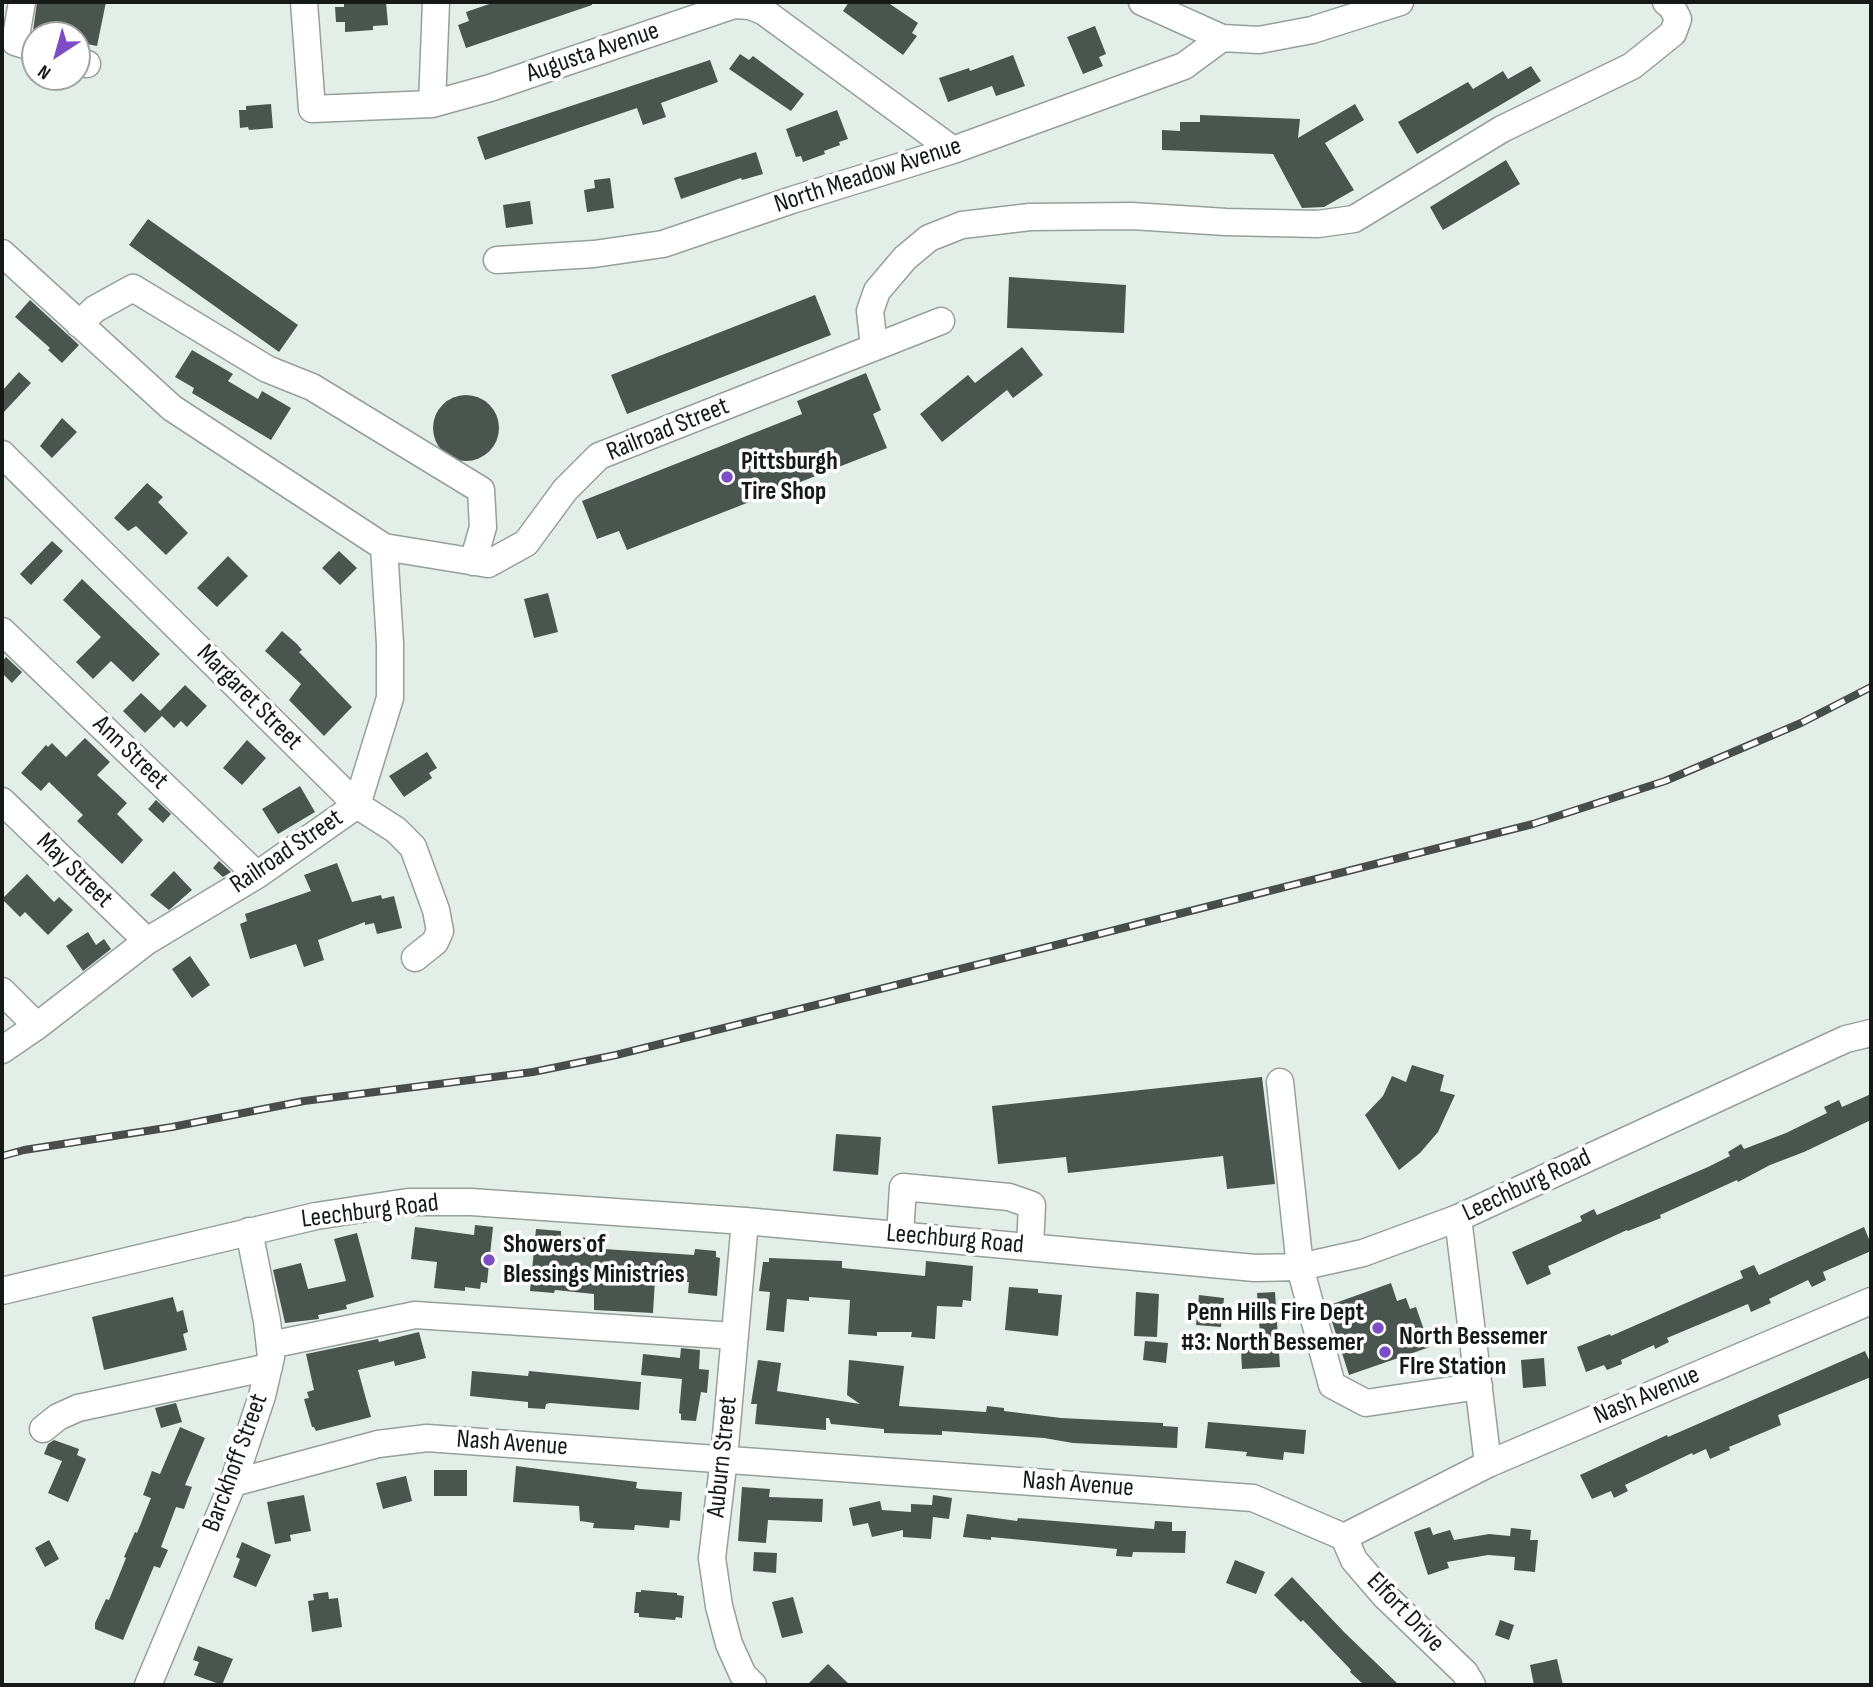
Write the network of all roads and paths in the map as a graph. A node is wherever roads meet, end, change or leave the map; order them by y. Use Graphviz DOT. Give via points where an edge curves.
graph roads {
  1 [pos="22,2"];
  2 [pos="304,2"];
  3 [pos="436,2"];
  4 [pos="1142,2"];
  5 [pos="1400,2"];
  6 [pos="1666,2"];
  7 [pos="1222,38"];
  8 [pos="21,44"];
  9 [pos="432,104"];
  10 [pos="953,150"];
  11 [pos="2,253"];
  12 [pos="497,260"];
  13 [pos="941,321"];
  14 [pos="79,324"];
  15 [pos="874,347"];
  16 [pos="2,454"];
  17 [pos="384,547"];
  18 [pos="473,562"];
  19 [pos="2,631"];
  20 [pos="2,801"];
  21 [pos="356,805"];
  22 [pos="257,875"];
  23 [pos="147,941"];
  24 [pos="415,958"];
  25 [pos="2,990"];
  26 [pos="37,1026"];
  27 [pos="1871,1032"];
  28 [pos="2,1050"];
  29 [pos="1280,1082"];
  30 [pos="1458,1217"];
  31 [pos="745,1221"];
  32 [pos="249,1231"];
  33 [pos="900,1235"];
  34 [pos="1030,1247"];
  35 [pos="1300,1267"];
  36 [pos="2,1290"];
  37 [pos="1871,1301"];
  38 [pos="735,1336"];
  39 [pos="269,1356"];
  40 [pos="1479,1386"];
  41 [pos="43,1429"];
  42 [pos="724,1458"];
  43 [pos="1488,1464"];
  44 [pos="233,1483"];
  45 [pos="1345,1537"];
  46 [pos="148,1685"];
  47 [pos="753,1685"];
  48 [pos="1472,1685"];
  1 -- 8 [label="street" via="15,42"];
  2 -- 9 [label="street, Augusta Avenue" via="312,109"];
  3 -- 9 [label="street"];
  4 -- 7 [label="street"];
  5 -- 7 [label="street" via="1312,30 1259,40"];
  6 -- 15 [label="street" via="1678,19 1673,33 1632,66 1502,129 1354,219 1318,224 1030,217 962,225 929,238 877,290 870,311"];
  7 -- 10 [label="street, North Meadow Avenue" via="1184,66"];
  9 -- 10 [label="street, Augusta Avenue" via="734,5 750,6"];
  10 -- 12 [label="street, North Meadow Avenue" via="663,244"];
  11 -- 14 [label="street, Railroad Street"];
  13 -- 15 [label="street, Railroad Street"];
  14 -- 17 [label="street, Railroad Street" via="172,408"];
  14 -- 18 [label="street" via="95,309 133,288 267,369 312,387 481,491 483,527"];
  15 -- 18 [label="street, Railroad Street" via="599,456 565,490 526,543 488,564"];
  16 -- 21 [label="street, Margaret Street"];
  17 -- 18 [label="street, Railroad Street"];
  17 -- 21 [label="street, Railroad Street" via="390,698"];
  19 -- 22 [label="street, Ann Street"];
  20 -- 23 [label="street, May Street"];
  21 -- 22 [label="street, Railroad Street"];
  21 -- 24 [label="street, Margaret Street" via="396,830 413,847 425,877 440,931 435,942"];
  22 -- 23 [label="street, Railroad Street"];
  23 -- 26 [label="street, Railroad Street"];
  25 -- 26 [label="street"];
  26 -- 28 [label="street, Railroad Street"];
  27 -- 30 [label="street, Leechburg Road"];
  29 -- 35 [label="street"];
  30 -- 35 [label="street, Leechburg Road" via="1363,1253"];
  30 -- 40 [label="street"];
  31 -- 32 [label="street, Leechburg Road" via="471,1202 408,1202"];
  31 -- 33 [label="street, Leechburg Road"];
  31 -- 38 [label="street, Auburn Street"];
  32 -- 36 [label="street, Leechburg Road"];
  32 -- 39 [label="street, Barckhoff Street"];
  33 -- 34 [label="street, Leechburg Road"];
  33 -- 34 [label="street" via="902,1187 925,1189 1009,1197 1032,1205"];
  34 -- 35 [label="street, Leechburg Road" via="1255,1268"];
  35 -- 40 [label="street" via="1332,1385 1366,1403"];
  37 -- 43 [label="street, Nash Avenue"];
  38 -- 39 [label="street" via="415,1315"];
  38 -- 42 [label="street, Auburn Street"];
  39 -- 41 [label="street" via="78,1408"];
  39 -- 44 [label="street, Barckhoff Street" via="262,1396"];
  40 -- 43 [label="street"];
  42 -- 44 [label="street, Nash Avenue" via="427,1438 379,1444"];
  42 -- 45 [label="street, Nash Avenue" via="1253,1499"];
  42 -- 47 [label="street, Auburn Street" via="712,1558 729,1644 743,1675"];
  43 -- 45 [label="street, Nash Avenue"];
  44 -- 46 [label="street, Barckhoff Street"];
  45 -- 48 [label="street, Elfort Drive" via="1354,1560 1377,1587"];
}
